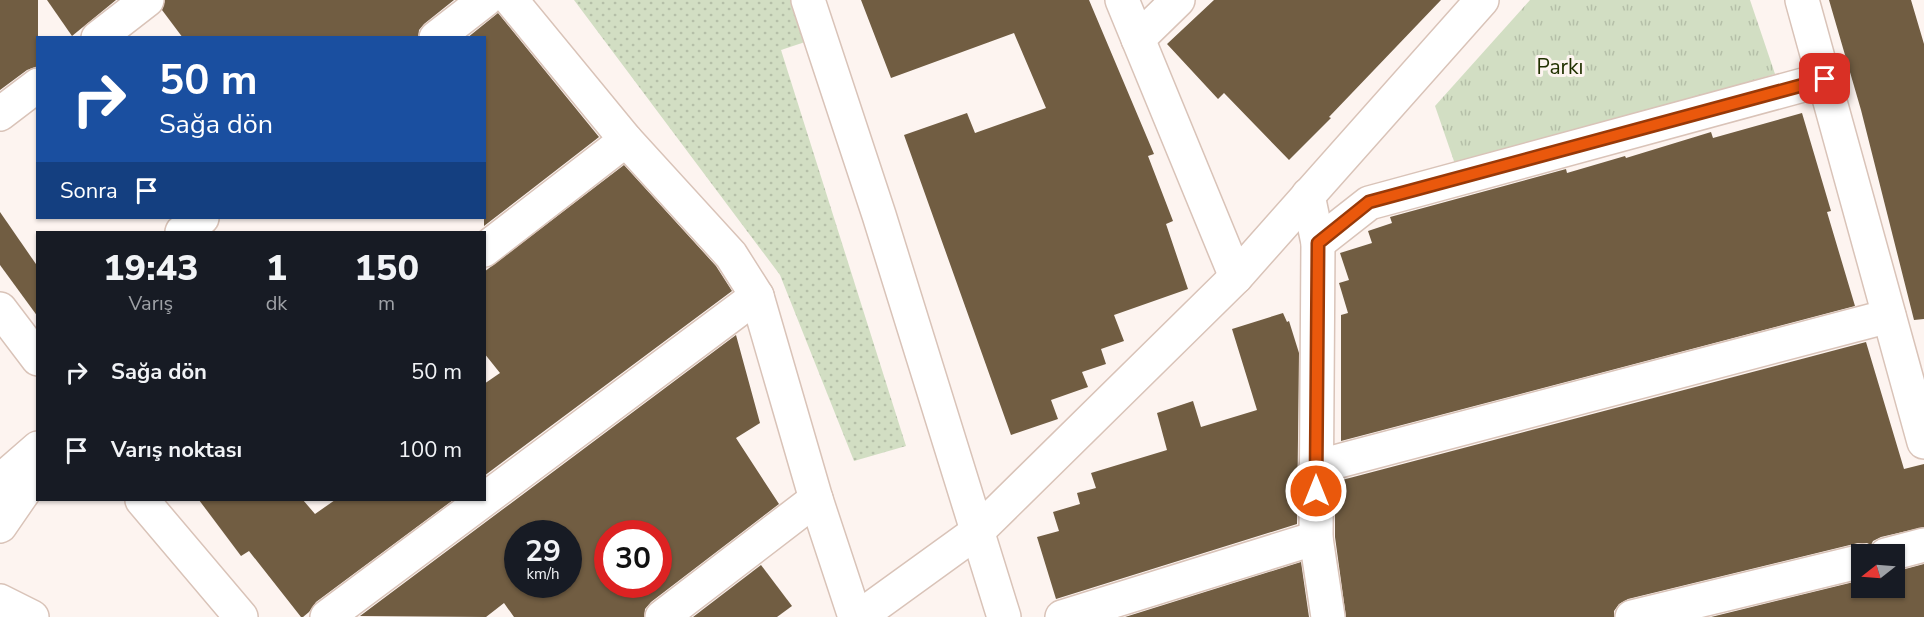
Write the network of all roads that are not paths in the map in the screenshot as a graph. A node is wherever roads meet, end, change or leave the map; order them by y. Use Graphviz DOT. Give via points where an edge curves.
graph roads {
  1 [pos="147,0"];
  2 [pos="485,0"];
  3 [pos="511,0"];
  4 [pos="808,0"];
  5 [pos="1122,0"];
  6 [pos="1178,0"];
  7 [pos="1482,0"];
  8 [pos="1802,0"];
  9 [pos="101,36"];
  10 [pos="439,36"];
  11 [pos="1138,39"];
  12 [pos="1825,79"];
  13 [pos="36,87"];
  14 [pos="0,114"];
  15 [pos="626,140"];
  16 [pos="1308,195"];
  17 [pos="201,219"];
  18 [pos="183,231"];
  19 [pos="1318,243"];
  20 [pos="486,248"];
  21 [pos="1236,277"];
  22 [pos="758,296"];
  23 [pos="0,309"];
  24 [pos="1889,316"];
  25 [pos="35,351"];
  26 [pos="1924,442"];
  27 [pos="36,450"];
  28 [pos="1316,467"];
  29 [pos="36,474"];
  30 [pos="0,481"];
  31 [pos="486,499"];
  32 [pos="816,499"];
  33 [pos="483,501"];
  34 [pos="151,503"];
  35 [pos="0,526"];
  36 [pos="978,531"];
  37 [pos="1316,538"];
  38 [pos="1924,545"];
  39 [pos="1905,550"];
  40 [pos="1851,565"];
  41 [pos="0,601"];
  42 [pos="1743,604"];
  43 [pos="32,617"];
  44 [pos="241,617"];
  45 [pos="327,617"];
  46 [pos="662,617"];
  47 [pos="857,617"];
  48 [pos="1004,617"];
  49 [pos="1062,617"];
  50 [pos="1328,617"];
  51 [pos="1632,617"];
  1 -- 9 [label="street"];
  2 -- 10 [label="street"];
  3 -- 15 [label="street"];
  4 -- 36 [label="street"];
  5 -- 11 [label="street"];
  6 -- 11 [label="street"];
  7 -- 16 [label="street"];
  8 -- 12 [label="street"];
  11 -- 21 [label="street"];
  12 -- 19 [label="street" via="1369,202"];
  12 -- 24 [label="street"];
  13 -- 14 [label="street"];
  15 -- 20 [label="street"];
  15 -- 22 [label="street" via="731,255"];
  16 -- 19 [label="street"];
  16 -- 21 [label="street"];
  17 -- 18 [label="street"];
  19 -- 28 [label="street"];
  21 -- 36 [label="street"];
  22 -- 31 [label="street"];
  22 -- 32 [label="street"];
  23 -- 25 [label="street"];
  24 -- 26 [label="street"];
  24 -- 28 [label="street"];
  27 -- 30 [label="street"];
  28 -- 37 [label="street"];
  29 -- 35 [label="street"];
  32 -- 46 [label="street"];
  32 -- 47 [label="street"];
  33 -- 45 [label="street"];
  34 -- 44 [label="street"];
  36 -- 47 [label="street"];
  36 -- 48 [label="street"];
  37 -- 49 [label="street"];
  37 -- 50 [label="street"];
  38 -- 39 [label="street"];
  40 -- 42 [label="street"];
  41 -- 43 [label="street"];
  42 -- 51 [label="street"];
}
